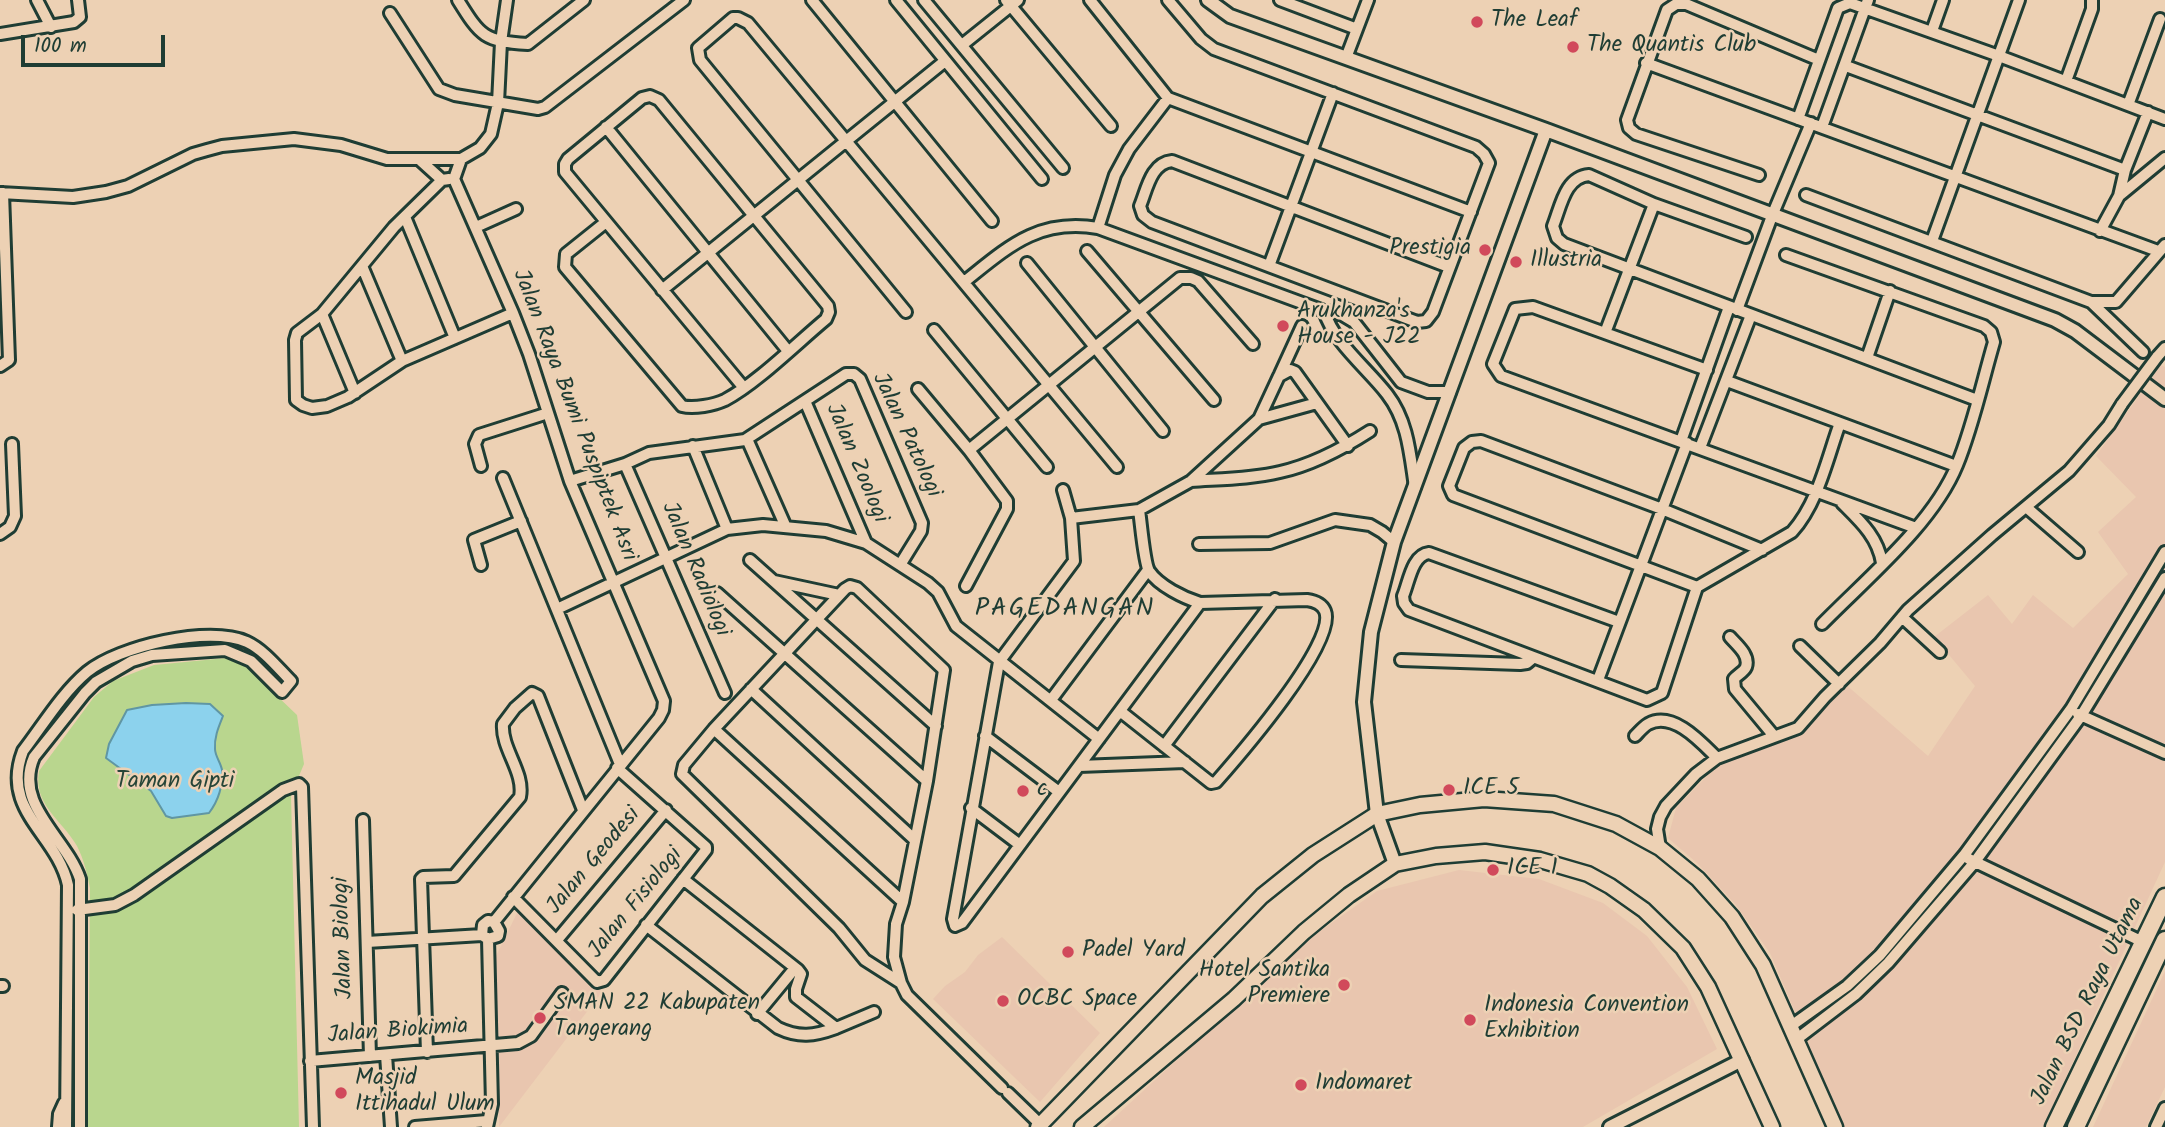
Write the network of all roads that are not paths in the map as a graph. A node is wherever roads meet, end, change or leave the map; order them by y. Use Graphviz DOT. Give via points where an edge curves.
graph roads {
  1 [pos="37,0"];
  2 [pos="78,0"];
  3 [pos="458,0"];
  4 [pos="507,0"];
  5 [pos="584,0"];
  6 [pos="684,0"];
  7 [pos="812,0"];
  8 [pos="896,0"];
  9 [pos="925,0"];
  10 [pos="1090,0"];
  11 [pos="1168,0"];
  12 [pos="1208,0"];
  13 [pos="1280,0"];
  14 [pos="1368,0"];
  15 [pos="1942,0"];
  16 [pos="2019,0"];
  17 [pos="2092,0"];
  18 [pos="1011,2"];
  19 [pos="1867,4"];
  20 [pos="390,13"];
  21 [pos="2160,19"];
  22 [pos="51,27"];
  23 [pos="1357,29"];
  24 [pos="2,30"];
  25 [pos="1932,31"];
  26 [pos="501,42"];
  27 [pos="962,46"];
  28 [pos="1999,56"];
  29 [pos="1346,58"];
  30 [pos="1819,60"];
  31 [pos="945,61"];
  32 [pos="1646,63"];
  33 [pos="1846,66"];
  34 [pos="2066,81"];
  35 [pos="1333,93"];
  36 [pos="1168,98"];
  37 [pos="895,102"];
  38 [pos="498,103"];
  39 [pos="2128,105"];
  40 [pos="2148,112"];
  41 [pos="1977,116"];
  42 [pos="1798,118"];
  43 [pos="2165,119"];
  44 [pos="1811,123"];
  45 [pos="1111,126"];
  46 [pos="606,127"];
  47 [pos="1822,127"];
  48 [pos="1546,130"];
  49 [pos="846,141"];
  50 [pos="1310,151"];
  51 [pos="2165,158"];
  52 [pos="461,159"];
  53 [pos="421,161"];
  54 [pos="1063,168"];
  55 [pos="2125,170"];
  56 [pos="1759,175"];
  57 [pos="1955,176"];
  58 [pos="454,179"];
  59 [pos="1042,179"];
  60 [pos="442,180"];
  61 [pos="798,180"];
  62 [pos="1,193"];
  63 [pos="1806,195"];
  64 [pos="2119,196"];
  65 [pos="1654,204"];
  66 [pos="1290,206"];
  67 [pos="516,209"];
  68 [pos="1471,212"];
  69 [pos="754,216"];
  70 [pos="1772,216"];
  71 [pos="405,217"];
  72 [pos="992,221"];
  73 [pos="606,222"];
  74 [pos="476,228"];
  75 [pos="1098,228"];
  76 [pos="2100,231"];
  77 [pos="1746,237"];
  78 [pos="1931,241"];
  79 [pos="2161,248"];
  80 [pos="1087,251"];
  81 [pos="708,253"];
  82 [pos="1786,256"];
  83 [pos="3,259"];
  84 [pos="1027,263"];
  85 [pos="362,265"];
  86 [pos="1269,267"];
  87 [pos="1449,267"];
  88 [pos="1631,268"];
  89 [pos="964,282"];
  90 [pos="662,290"];
  91 [pos="1890,291"];
  92 [pos="2091,302"];
  93 [pos="1733,308"];
  94 [pos="1138,310"];
  95 [pos="1324,311"];
  96 [pos="906,312"];
  97 [pos="513,313"];
  98 [pos="322,314"];
  99 [pos="1751,315"];
  100 [pos="1302,326"];
  101 [pos="934,330"];
  102 [pos="1605,333"];
  103 [pos="455,338"];
  104 [pos="1253,344"];
  105 [pos="1094,346"];
  106 [pos="788,351"];
  107 [pos="2143,352"];
  108 [pos="2161,353"];
  109 [pos="1867,358"];
  110 [pos="402,361"];
  111 [pos="0,366"];
  112 [pos="1707,370"];
  113 [pos="1279,376"];
  114 [pos="1727,381"];
  115 [pos="1401,382"];
  116 [pos="1049,384"];
  117 [pos="744,388"];
  118 [pos="918,389"];
  119 [pos="1450,392"];
  120 [pos="355,393"];
  121 [pos="1388,396"];
  122 [pos="2165,399"];
  123 [pos="1214,400"];
  124 [pos="1977,400"];
  125 [pos="804,401"];
  126 [pos="1317,403"];
  127 [pos="548,413"];
  128 [pos="1007,419"];
  129 [pos="1259,419"];
  130 [pos="1840,423"];
  131 [pos="1163,431"];
  132 [pos="1370,431"];
  133 [pos="747,439"];
  134 [pos="1684,442"];
  135 [pos="692,446"];
  136 [pos="1348,446"];
  137 [pos="1700,448"];
  138 [pos="969,450"];
  139 [pos="0,453"];
  140 [pos="625,464"];
  141 [pos="481,466"];
  142 [pos="1047,467"];
  143 [pos="1117,467"];
  144 [pos="1956,467"];
  145 [pos="503,478"];
  146 [pos="570,481"];
  147 [pos="1191,481"];
  148 [pos="1415,487"];
  149 [pos="1063,490"];
  150 [pos="1816,492"];
  151 [pos="1840,502"];
  152 [pos="2026,507"];
  153 [pos="1662,509"];
  154 [pos="1139,510"];
  155 [pos="1071,518"];
  156 [pos="521,521"];
  157 [pos="785,526"];
  158 [pos="1916,528"];
  159 [pos="727,529"];
  160 [pos="0,534"];
  161 [pos="1394,542"];
  162 [pos="866,543"];
  163 [pos="1199,544"];
  164 [pos="1762,550"];
  165 [pos="2078,552"];
  166 [pos="2165,552"];
  167 [pos="666,558"];
  168 [pos="750,560"];
  169 [pos="1882,563"];
  170 [pos="481,565"];
  171 [pos="900,565"];
  172 [pos="1640,565"];
  173 [pos="1148,570"];
  174 [pos="2165,578"];
  175 [pos="773,581"];
  176 [pos="614,583"];
  177 [pos="966,586"];
  178 [pos="1697,587"];
  179 [pos="717,593"];
  180 [pos="839,595"];
  181 [pos="1275,599"];
  182 [pos="1200,603"];
  183 [pos="557,609"];
  184 [pos="1902,617"];
  185 [pos="817,619"];
  186 [pos="1619,622"];
  187 [pos="1822,624"];
  188 [pos="1730,638"];
  189 [pos="1800,646"];
  190 [pos="1940,652"];
  191 [pos="785,654"];
  192 [pos="1533,658"];
  193 [pos="1401,660"];
  194 [pos="999,662"];
  195 [pos="1598,680"];
  196 [pos="1839,684"];
  197 [pos="751,689"];
  198 [pos="725,693"];
  199 [pos="1051,701"];
  200 [pos="2071,709"];
  201 [pos="1120,711"];
  202 [pos="2081,716"];
  203 [pos="936,726"];
  204 [pos="714,730"];
  205 [pos="985,736"];
  206 [pos="1635,736"];
  207 [pos="1774,736"];
  208 [pos="1099,739"];
  209 [pos="1164,746"];
  210 [pos="2165,753"];
  211 [pos="1717,758"];
  212 [pos="1185,762"];
  213 [pos="619,766"];
  214 [pos="1079,766"];
  215 [pos="927,781"];
  216 [pos="1059,792"];
  217 [pos="971,808"];
  218 [pos="583,810"];
  219 [pos="666,810"];
  220 [pos="1377,814"];
  221 [pos="363,820"];
  222 [pos="915,840"];
  223 [pos="1020,845"];
  224 [pos="1660,848"];
  225 [pos="1965,855"];
  226 [pos="1974,863"];
  227 [pos="1395,864"];
  228 [pos="683,879"];
  229 [pos="513,897"];
  230 [pos="2165,897"];
  231 [pos="903,902"];
  232 [pos="81,909"];
  233 [pos="67,911"];
  234 [pos="646,925"];
  235 [pos="485,937"];
  236 [pos="424,939"];
  237 [pos="557,940"];
  238 [pos="2165,940"];
  239 [pos="367,942"];
  240 [pos="2143,942"];
  241 [pos="1884,959"];
  242 [pos="795,968"];
  243 [pos="901,984"];
  244 [pos="562,993"];
  245 [pos="874,1012"];
  246 [pos="757,1014"];
  247 [pos="836,1028"];
  248 [pos="1794,1032"];
  249 [pos="490,1047"];
  250 [pos="427,1052"];
  251 [pos="386,1055"];
  252 [pos="370,1056"];
  253 [pos="310,1060"];
  254 [pos="1742,1060"];
  255 [pos="2084,1064"];
  256 [pos="2101,1072"];
  257 [pos="66,1101"];
  258 [pos="2164,1114"];
  259 [pos="487,1124"];
  260 [pos="1039,1126"];
  261 [pos="58,1127"];
  262 [pos="66,1127"];
  263 [pos="80,1127"];
  264 [pos="313,1127"];
  265 [pos="391,1127"];
  266 [pos="415,1127"];
  267 [pos="1082,1127"];
  268 [pos="1610,1127"];
  269 [pos="1772,1127"];
  270 [pos="1835,1127"];
  271 [pos="2054,1127"];
  272 [pos="2076,1127"];
  273 [pos="2156,1127"];
  1 -- 22 [label="street"];
  2 -- 22 [label="street" via="78,20"];
  3 -- 26 [label="street" via="477,30"];
  4 -- 26 [label="street"];
  5 -- 26 [label="street" via="528,44"];
  6 -- 38 [label="street" via="545,107"];
  7 -- 37 [label="street"];
  8 -- 31 [label="street"];
  9 -- 27 [label="street"];
  10 -- 36 [label="street"];
  11 -- 35 [label="street" via="1214,49"];
  12 -- 29 [label="street" via="1230,16"];
  13 -- 23 [label="street"];
  14 -- 23 [label="street"];
  15 -- 25 [label="street"];
  16 -- 28 [label="street"];
  17 -- 34 [label="street"];
  18 -- 27 [label="street"];
  18 -- 45 [label="street"];
  19 -- 25 [label="street"];
  19 -- 30 [label="street" via="1838,8"];
  19 -- 33 [label="street"];
  20 -- 38 [label="street" via="439,89"];
  21 -- 39 [label="street"];
  22 -- 24 [label="street"];
  23 -- 29 [label="street"];
  25 -- 28 [label="street"];
  26 -- 38 [label="street"];
  27 -- 54 [label="street"];
  28 -- 34 [label="street"];
  28 -- 41 [label="street"];
  29 -- 48 [label="street"];
  30 -- 32 [label="street" via="1686,4 1676,4 1667,10"];
  30 -- 42 [label="street"];
  31 -- 37 [label="street"];
  31 -- 59 [label="street"];
  32 -- 42 [label="street"];
  32 -- 56 [label="street" via="1627,120 1629,128"];
  33 -- 41 [label="street"];
  33 -- 47 [label="street"];
  34 -- 39 [label="street"];
  35 -- 50 [label="street"];
  35 -- 68 [label="street" via="1476,147 1489,163"];
  36 -- 50 [label="street"];
  36 -- 75 [label="street" via="1115,175"];
  37 -- 49 [label="street"];
  37 -- 72 [label="street"];
  38 -- 52 [label="street" via="487,141"];
  39 -- 40 [label="street"];
  40 -- 43 [label="street"];
  40 -- 55 [label="street"];
  41 -- 55 [label="street"];
  41 -- 57 [label="street"];
  42 -- 44 [label="street"];
  44 -- 47 [label="street"];
  44 -- 70 [label="street"];
  46 -- 69 [label="street" via="642,97 659,100"];
  46 -- 73 [label="street" via="565,164 565,172"];
  46 -- 81 [label="street"];
  47 -- 57 [label="street"];
  48 -- 70 [label="street"];
  48 -- 119 [label="street"];
  49 -- 61 [label="street"];
  49 -- 61 [label="street" via="748,23 733,19 703,42 698,48 700,60"];
  49 -- 89 [label="street"];
  50 -- 66 [label="street"];
  50 -- 68 [label="street"];
  51 -- 64 [label="street"];
  52 -- 53 [label="street"];
  52 -- 58 [label="street"];
  53 -- 60 [label="street"];
  53 -- 62 [label="street" via="387,159 341,145 294,139 207,150 106,192 73,197"];
  55 -- 64 [label="street"];
  57 -- 76 [label="street"];
  57 -- 78 [label="street"];
  58 -- 60 [label="street"];
  58 -- 74 [label="street, Jalan Raya Bumi Puspiptek Asri"];
  60 -- 71 [label="street"];
  61 -- 69 [label="street"];
  61 -- 96 [label="street"];
  62 -- 83 [label="street"];
  63 -- 78 [label="street"];
  64 -- 76 [label="street"];
  65 -- 77 [label="street"];
  65 -- 88 [label="street"];
  65 -- 88 [label="street" via="1589,175 1578,176 1570,182 1553,226 1564,244"];
  66 -- 86 [label="street"];
  66 -- 86 [label="street" via="1172,161 1155,169 1140,206 1152,222"];
  66 -- 87 [label="street"];
  67 -- 74 [label="street"];
  68 -- 87 [label="street"];
  69 -- 81 [label="street"];
  69 -- 106 [label="street" via="829,309 827,319"];
  70 -- 93 [label="street"];
  70 -- 122 [label="street" via="2055,320"];
  71 -- 85 [label="street"];
  71 -- 103 [label="street"];
  73 -- 90 [label="street"];
  73 -- 117 [label="street" via="566,254 565,267 682,406 722,402"];
  74 -- 97 [label="street, Jalan Raya Bumi Puspiptek Asri"];
  75 -- 89 [label="street" via="1066,225 1027,235"];
  75 -- 95 [label="street"];
  76 -- 79 [label="street"];
  78 -- 92 [label="street"];
  79 -- 92 [label="street" via="2116,302"];
  80 -- 94 [label="street"];
  81 -- 90 [label="street"];
  81 -- 106 [label="street"];
  82 -- 91 [label="street"];
  83 -- 111 [label="street" via="9,360"];
  84 -- 105 [label="street"];
  85 -- 98 [label="street"];
  85 -- 110 [label="street"];
  86 -- 87 [label="street" via="1417,322 1426,321 1433,312"];
  88 -- 93 [label="street"];
  88 -- 102 [label="street"];
  89 -- 116 [label="street"];
  90 -- 117 [label="street"];
  91 -- 109 [label="street"];
  91 -- 124 [label="street" via="1991,332 1994,342"];
  92 -- 107 [label="street"];
  93 -- 99 [label="street"];
  93 -- 112 [label="street"];
  94 -- 104 [label="street" via="1174,280 1191,278"];
  94 -- 105 [label="street"];
  94 -- 123 [label="street"];
  95 -- 115 [label="street" via="1354,322"];
  95 -- 121 [label="street"];
  97 -- 103 [label="street"];
  97 -- 127 [label="street, Jalan Raya Bumi Puspiptek Asri"];
  98 -- 120 [label="street"];
  98 -- 120 [label="street" via="297,333 296,400 318,408"];
  99 -- 109 [label="street"];
  99 -- 114 [label="street"];
  100 -- 113 [label="street"];
  101 -- 128 [label="street"];
  102 -- 112 [label="street"];
  102 -- 134 [label="street" via="1533,307 1515,309 1493,364 1501,376"];
  103 -- 110 [label="street"];
  105 -- 116 [label="street"];
  105 -- 131 [label="street"];
  106 -- 117 [label="street"];
  108 -- 152 [label="street, bridge" via="2069,471"];
  109 -- 124 [label="street"];
  110 -- 120 [label="street"];
  112 -- 134 [label="street"];
  113 -- 126 [label="street" via="1295,372"];
  113 -- 129 [label="street"];
  114 -- 130 [label="street"];
  114 -- 137 [label="street"];
  115 -- 119 [label="street" via="1428,392"];
  115 -- 121 [label="street"];
  116 -- 128 [label="street"];
  116 -- 143 [label="street"];
  118 -- 138 [label="street"];
  119 -- 148 [label="street"];
  121 -- 148 [label="street" via="1403,422"];
  124 -- 144 [label="street"];
  125 -- 133 [label="street, Jalan Patologi"];
  125 -- 162 [label="street, Jalan Zoologi"];
  125 -- 171 [label="street, Jalan Patologi" via="846,374 860,379 922,523"];
  126 -- 129 [label="street"];
  126 -- 136 [label="street"];
  127 -- 141 [label="street" via="479,435 475,444"];
  127 -- 146 [label="street, Jalan Raya Bumi Puspiptek Asri"];
  128 -- 138 [label="street"];
  128 -- 142 [label="street"];
  129 -- 147 [label="street"];
  130 -- 144 [label="street"];
  130 -- 150 [label="street"];
  132 -- 136 [label="street"];
  133 -- 135 [label="street, Jalan Patologi"];
  133 -- 157 [label="street"];
  134 -- 137 [label="street"];
  134 -- 153 [label="street"];
  135 -- 140 [label="street, Jalan Patologi" via="649,453"];
  135 -- 159 [label="street"];
  136 -- 147 [label="street" via="1279,472"];
  137 -- 150 [label="street"];
  138 -- 177 [label="street" via="1007,501 1007,509"];
  139 -- 160 [label="street" via="12,444 15,516"];
  140 -- 146 [label="street, Jalan Patologi"];
  140 -- 167 [label="street, Jalan Radiologi"];
  144 -- 158 [label="street"];
  145 -- 156 [label="street"];
  146 -- 176 [label="street, Jalan Raya Bumi Puspiptek Asri"];
  147 -- 154 [label="street"];
  148 -- 161 [label="street"];
  149 -- 155 [label="street"];
  150 -- 151 [label="street"];
  150 -- 164 [label="street" via="1792,532"];
  151 -- 158 [label="street"];
  151 -- 169 [label="street" via="1880,548"];
  152 -- 165 [label="street"];
  152 -- 184 [label="street"];
  153 -- 164 [label="street"];
  153 -- 172 [label="street"];
  153 -- 172 [label="street" via="1481,442 1464,448 1449,486 1453,495"];
  154 -- 155 [label="street"];
  154 -- 173 [label="street"];
  155 -- 194 [label="street" via="1074,561"];
  156 -- 170 [label="street" via="474,540"];
  156 -- 183 [label="street"];
  157 -- 159 [label="street"];
  157 -- 162 [label="street" via="826,531"];
  158 -- 169 [label="street"];
  159 -- 167 [label="street"];
  161 -- 163 [label="street" via="1370,525 1335,520 1270,543"];
  161 -- 220 [label="street" via="1371,632 1364,702"];
  162 -- 171 [label="street"];
  164 -- 178 [label="street"];
  166 -- 200 [label="street"];
  167 -- 176 [label="street"];
  167 -- 198 [label="street, Jalan Radiologi"];
  168 -- 175 [label="street"];
  169 -- 187 [label="street"];
  171 -- 194 [label="street" via="938,592 956,626"];
  172 -- 178 [label="street"];
  172 -- 186 [label="street"];
  173 -- 182 [label="street"];
  173 -- 199 [label="street"];
  174 -- 202 [label="street"];
  175 -- 180 [label="street"];
  175 -- 185 [label="street"];
  176 -- 183 [label="street"];
  176 -- 213 [label="street, Jalan Raya Bumi Puspiptek Asri" via="664,701 659,718"];
  178 -- 195 [label="street" via="1662,693 1647,700"];
  179 -- 191 [label="street"];
  180 -- 185 [label="street"];
  180 -- 203 [label="street" via="850,586 857,588 942,665"];
  181 -- 182 [label="street"];
  181 -- 209 [label="street"];
  181 -- 212 [label="street" via="1307,600 1322,606 1326,620 1318,645 1249,745 1216,782 1211,783"];
  182 -- 201 [label="street"];
  183 -- 213 [label="street"];
  184 -- 190 [label="street"];
  184 -- 196 [label="street"];
  185 -- 191 [label="street"];
  185 -- 203 [label="street"];
  186 -- 192 [label="street" via="1436,555 1418,558 1404,596 1409,610"];
  186 -- 195 [label="street"];
  188 -- 207 [label="street" via="1743,651 1746,663 1734,679 1735,689"];
  189 -- 196 [label="street"];
  191 -- 197 [label="street"];
  191 -- 215 [label="street"];
  192 -- 193 [label="street" via="1520,664"];
  192 -- 195 [label="street"];
  194 -- 199 [label="street"];
  194 -- 205 [label="street"];
  196 -- 207 [label="street" via="1798,728"];
  197 -- 204 [label="street"];
  197 -- 222 [label="street"];
  199 -- 208 [label="street"];
  200 -- 202 [label="street"];
  200 -- 225 [label="street"];
  201 -- 208 [label="street"];
  201 -- 209 [label="street"];
  202 -- 210 [label="street"];
  202 -- 226 [label="street"];
  203 -- 215 [label="street"];
  204 -- 231 [label="street"];
  204 -- 243 [label="street" via="684,765 684,778 839,928 864,960"];
  205 -- 216 [label="street"];
  205 -- 217 [label="street"];
  206 -- 211 [label="street" via="1660,720 1696,737"];
  207 -- 211 [label="street"];
  208 -- 214 [label="street"];
  209 -- 212 [label="street"];
  211 -- 224 [label="street" via="1666,806 1657,829"];
  212 -- 214 [label="street"];
  213 -- 218 [label="street, Jalan Raya Bumi Puspiptek Asri"];
  213 -- 219 [label="street, Jalan Fisiologi"];
  214 -- 216 [label="street"];
  215 -- 222 [label="street"];
  216 -- 223 [label="street"];
  217 -- 223 [label="street"];
  217 -- 223 [label="street" via="955,926 962,923"];
  218 -- 229 [label="street, Jalan Raya Bumi Puspiptek Asri"];
  218 -- 236 [label="street" via="538,696 532,693 503,724 520,797 454,876 422,878"];
  219 -- 228 [label="street, Jalan Fisiologi" via="706,847"];
  219 -- 237 [label="street, Jalan Geodesi"];
  220 -- 224 [label="main road" via="1484,799 1554,804 1616,824"];
  220 -- 227 [label="street"];
  220 -- 260 [label="main road" via="1313,855 1262,896"];
  221 -- 239 [label="street, Jalan Biologi"];
  222 -- 231 [label="street"];
  224 -- 248 [label="main road" via="1698,879 1732,917 1763,965"];
  225 -- 226 [label="street"];
  225 -- 241 [label="street"];
  226 -- 240 [label="street"];
  226 -- 241 [label="street"];
  227 -- 254 [label="main road" via="1485,852 1540,860 1588,874 1610,886 1682,948 1708,987"];
  227 -- 267 [label="main road" via="1333,907 1234,999"];
  228 -- 234 [label="street, Jalan Fisiologi"];
  228 -- 242 [label="street"];
  229 -- 235 [label="street, Jalan Raya Bumi Puspiptek Asri" via="494,922 483,925"];
  229 -- 237 [label="street, Jalan Fisiologi"];
  230 -- 240 [label="main road, Jalan BSD Raya Utama"];
  231 -- 243 [label="street" via="894,947"];
  232 -- 233 [label="street"];
  232 -- 233 [label="street" via="77,871 32,801 28,780 34,757 96,682 132,661 225,650 251,661 282,692 291,681 260,651 246,642 209,637 148,643 126,651 88,671 23,751 16,763 14,793 66,878"];
  232 -- 253 [label="street" via="115,905 134,895 283,790 299,784"];
  232 -- 263 [label="street"];
  233 -- 257 [label="street"];
  234 -- 237 [label="street, Jalan Fisiologi" via="599,983"];
  234 -- 246 [label="street"];
  235 -- 236 [label="street"];
  235 -- 249 [label="street"];
  236 -- 239 [label="street"];
  236 -- 250 [label="street"];
  238 -- 256 [label="main road, Jalan BSD Raya Utama"];
  239 -- 252 [label="street, Jalan Biologi"];
  240 -- 255 [label="main road, Jalan BSD Raya Utama"];
  241 -- 248 [label="street"];
  242 -- 246 [label="street"];
  242 -- 247 [label="street" via="801,974 796,997"];
  243 -- 260 [label="street" via="917,1007"];
  244 -- 249 [label="street, Jalan Biokimia" via="529,1038"];
  245 -- 247 [label="street"];
  246 -- 247 [label="street" via="790,1034 811,1036"];
  248 -- 270 [label="main road"];
  249 -- 250 [label="street, Jalan Biokimia"];
  249 -- 259 [label="street" via="492,1104"];
  250 -- 251 [label="street, Jalan Biokimia"];
  251 -- 252 [label="street, Jalan Biokimia"];
  251 -- 265 [label="street"];
  252 -- 253 [label="street, Jalan Biokimia"];
  253 -- 264 [label="street"];
  254 -- 268 [label="street"];
  254 -- 269 [label="main road"];
  255 -- 256 [label="main road"];
  255 -- 271 [label="main road, Jalan BSD Raya Utama"];
  256 -- 272 [label="main road, Jalan BSD Raya Utama"];
  257 -- 261 [label="street"];
  257 -- 262 [label="street"];
  258 -- 273 [label="street"];
  259 -- 266 [label="street"];
}
